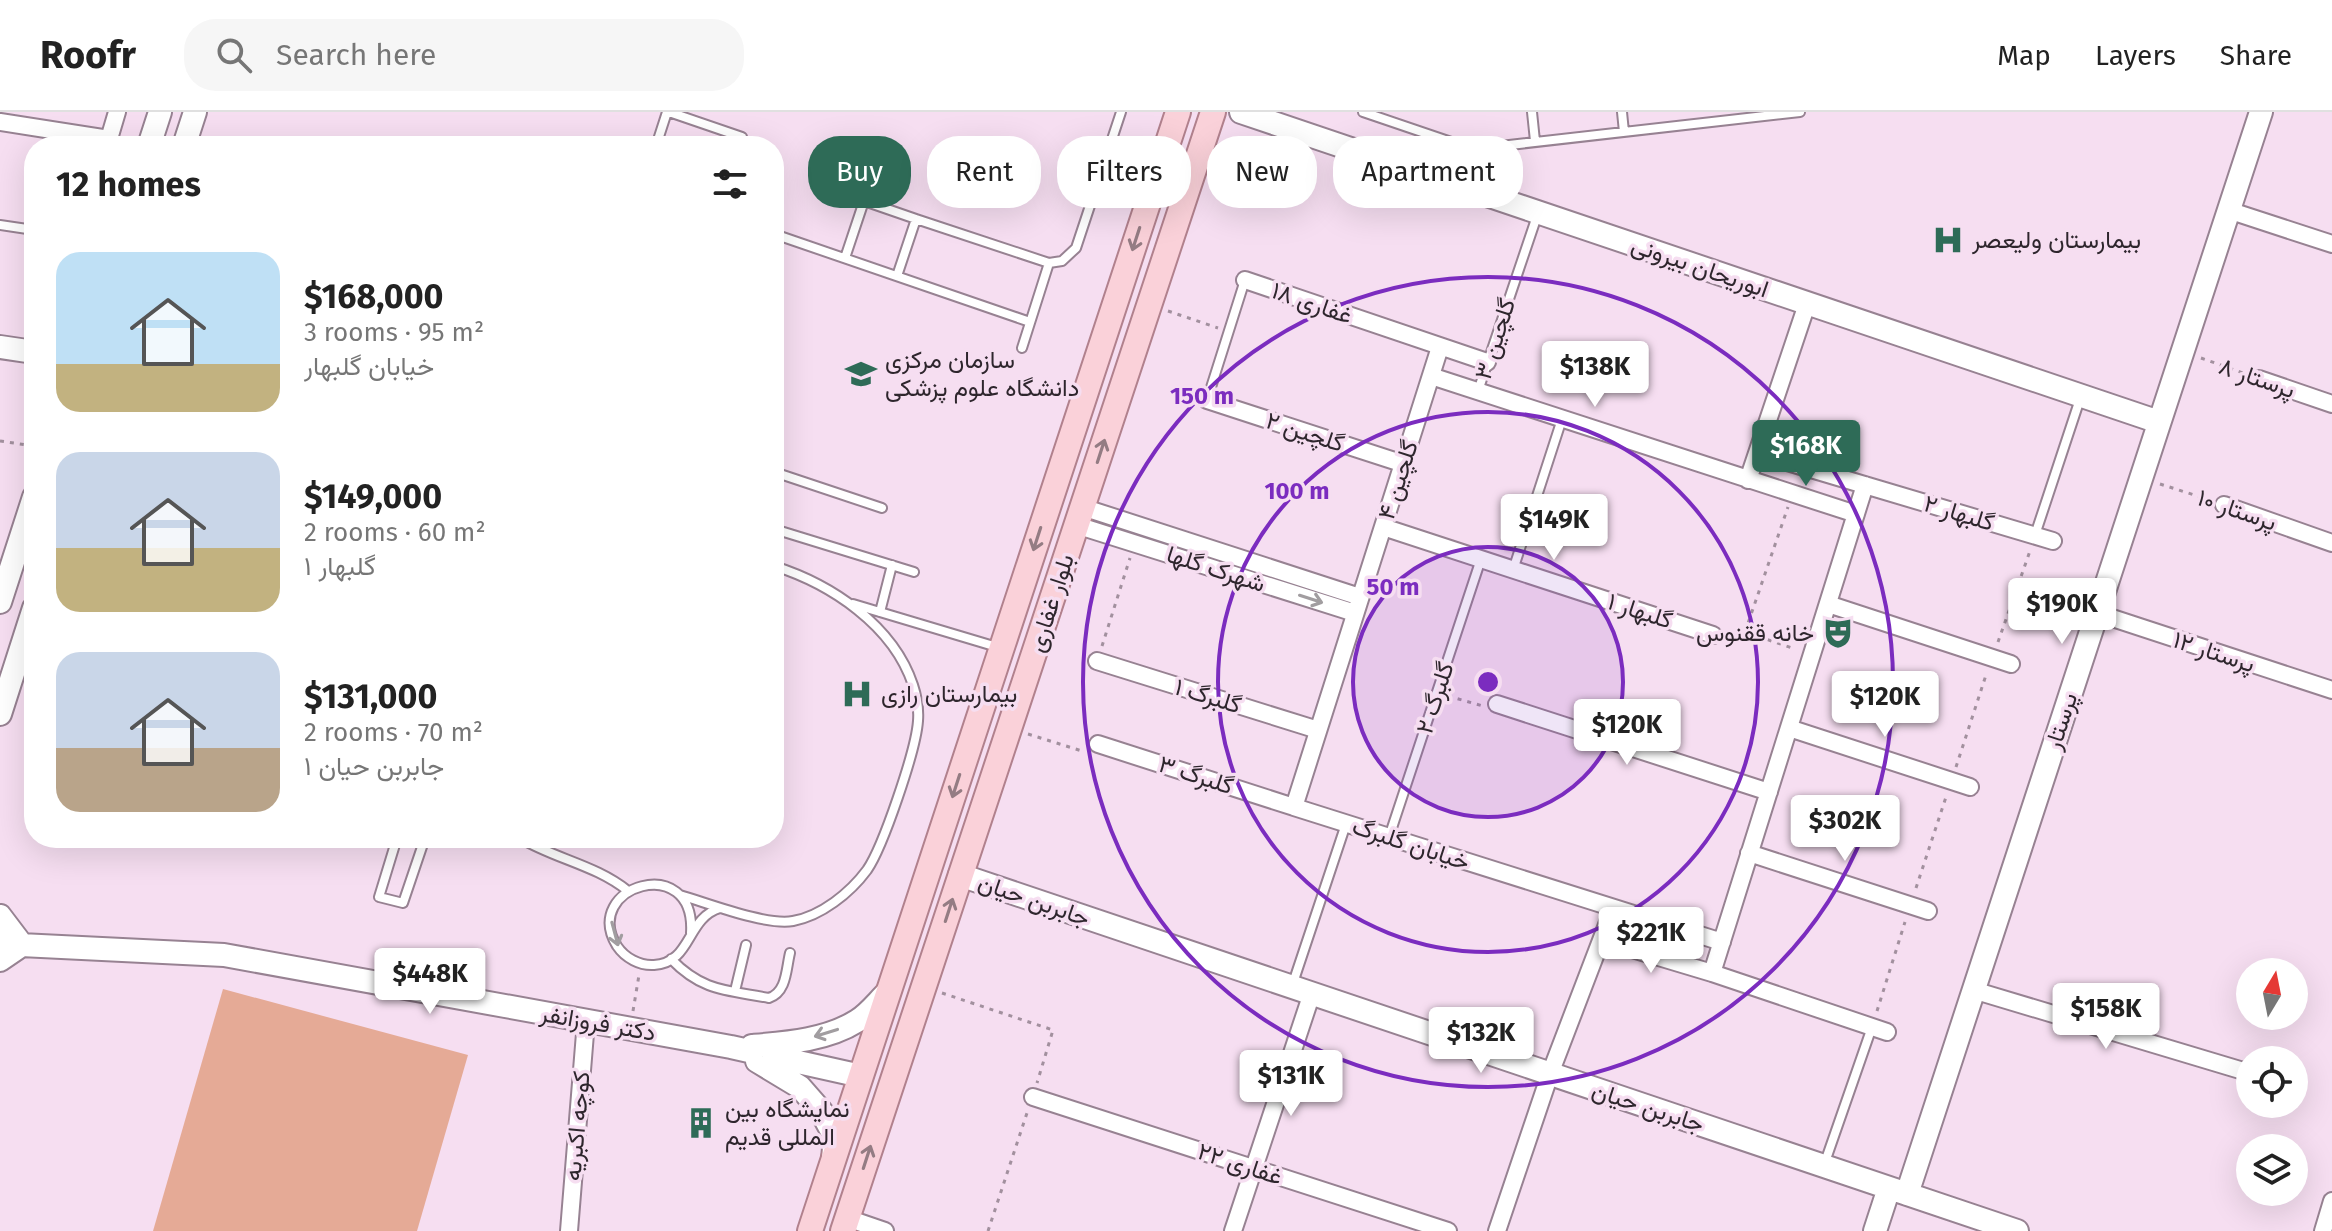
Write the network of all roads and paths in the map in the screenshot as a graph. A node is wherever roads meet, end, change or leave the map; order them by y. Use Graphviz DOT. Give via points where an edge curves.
graph roads {
  1 [pos="117,112"];
  2 [pos="160,112"];
  3 [pos="195,112"];
  4 [pos="668,112"];
  5 [pos="1121,112"];
  6 [pos="1178,112"];
  7 [pos="1213,112"];
  8 [pos="1241,112"];
  9 [pos="1363,112"];
  10 [pos="1532,112"];
  11 [pos="1622,112"];
  12 [pos="1800,112"];
  13 [pos="2261,112"];
  14 [pos="1717,116"];
  15 [pos="0,122"];
  16 [pos="1624,132"];
  17 [pos="90,136"];
  18 [pos="110,136"];
  19 [pos="152,136"];
  20 [pos="187,136"];
  21 [pos="660,136"];
  22 [pos="739,136"];
  23 [pos="1535,141"];
  24 [pos="2228,210"];
  25 [pos="1538,212"];
  26 [pos="916,219"];
  27 [pos="0,225"];
  28 [pos="24,229"];
  29 [pos="784,237"];
  30 [pos="2332,244"];
  31 [pos="845,258"];
  32 [pos="1049,263"];
  33 [pos="897,276"];
  34 [pos="1245,280"];
  35 [pos="1807,304"];
  36 [pos="1149,305"];
  37 [pos="1030,322"];
  38 [pos="1229,331"];
  39 [pos="0,347"];
  40 [pos="1440,347"];
  41 [pos="1022,348"];
  42 [pos="24,351"];
  43 [pos="2182,352"];
  44 [pos="1487,362"];
  45 [pos="1431,376"];
  46 [pos="2259,379"];
  47 [pos="1478,391"];
  48 [pos="2081,395"];
  49 [pos="1207,400"];
  50 [pos="2332,404"];
  51 [pos="1562,419"];
  52 [pos="2159,422"];
  53 [pos="0,441"];
  54 [pos="24,444"];
  55 [pos="1757,453"];
  56 [pos="1404,464"];
  57 [pos="784,475"];
  58 [pos="2141,477"];
  59 [pos="1748,480"];
  60 [pos="1865,485"];
  61 [pos="1792,494"];
  62 [pos="2224,505"];
  63 [pos="882,508"];
  64 [pos="1856,514"];
  65 [pos="1079,516"];
  66 [pos="1383,527"];
  67 [pos="24,528"];
  68 [pos="784,532"];
  69 [pos="2035,536"];
  70 [pos="2053,541"];
  71 [pos="1134,543"];
  72 [pos="2332,543"];
  73 [pos="1481,559"];
  74 [pos="892,565"];
  75 [pos="1513,570"];
  76 [pos="784,571"];
  77 [pos="914,572"];
  78 [pos="0,602"];
  79 [pos="848,603"];
  80 [pos="1828,604"];
  81 [pos="1358,605"];
  82 [pos="880,612"];
  83 [pos="2097,613"];
  84 [pos="1745,632"];
  85 [pos="1713,635"];
  86 [pos="24,639"];
  87 [pos="1002,648"];
  88 [pos="1811,654"];
  89 [pos="1097,661"];
  90 [pos="2011,664"];
  91 [pos="2332,690"];
  92 [pos="1437,692"];
  93 [pos="1497,704"];
  94 [pos="0,714"];
  95 [pos="1009,728"];
  96 [pos="1789,728"];
  97 [pos="1318,730"];
  98 [pos="1098,744"];
  99 [pos="1970,787"];
  100 [pos="1769,792"];
  101 [pos="1294,807"];
  102 [pos="1346,823"];
  103 [pos="1389,837"];
  104 [pos="394,848"];
  105 [pos="422,848"];
  106 [pos="537,848"];
  107 [pos="1749,853"];
  108 [pos="960,875"];
  109 [pos="628,891"];
  110 [pos="680,895"];
  111 [pos="722,908"];
  112 [pos="1613,909"];
  113 [pos="1928,911"];
  114 [pos="0,916"];
  115 [pos="691,933"];
  116 [pos="1602,940"];
  117 [pos="1722,942"];
  118 [pos="11,944"];
  119 [pos="746,945"];
  120 [pos="790,953"];
  121 [pos="671,959"];
  122 [pos="0,960"];
  123 [pos="641,964"];
  124 [pos="1712,973"];
  125 [pos="923,987"];
  126 [pos="1302,990"];
  127 [pos="1973,990"];
  128 [pos="735,991"];
  129 [pos="889,991"];
  130 [pos="586,1021"];
  131 [pos="630,1029"];
  132 [pos="1880,1030"];
  133 [pos="731,1047"];
  134 [pos="2236,1069"];
  135 [pos="1550,1074"];
  136 [pos="861,1076"];
  137 [pos="1033,1097"];
  138 [pos="832,1165"];
  139 [pos="1824,1166"];
  140 [pos="1254,1168"];
  141 [pos="1898,1191"];
  142 [pos="2332,1201"];
  143 [pos="845,1224"];
  144 [pos="569,1231"];
  145 [pos="810,1231"];
  146 [pos="885,1231"];
  147 [pos="988,1231"];
  148 [pos="1233,1231"];
  149 [pos="1448,1231"];
  150 [pos="1497,1231"];
  151 [pos="1875,1231"];
  152 [pos="2017,1231"];
  153 [pos="2323,1231"];
  1 -- 18 [label="street"];
  2 -- 19 [label="street"];
  3 -- 20 [label="street"];
  4 -- 21 [label="lane"];
  4 -- 22 [label="lane"];
  5 -- 32 [label="lane" via="1076,248 1062,261"];
  6 -- 87 [label="main road, بلوار غفاری, one-way"];
  7 -- 36 [label="main road, بلوار غفاری"];
  8 -- 25 [label="street, ابوریحان بیرونی"];
  9 -- 23 [label="lane" via="1463,146"];
  10 -- 23 [label="lane"];
  11 -- 16 [label="lane"];
  12 -- 14 [label="lane"];
  13 -- 24 [label="street, پرستار"];
  14 -- 16 [label="lane"];
  15 -- 17 [label="street"];
  16 -- 23 [label="lane"];
  24 -- 30 [label="street"];
  24 -- 43 [label="street, پرستار"];
  25 -- 35 [label="street, ابوریحان بیرونی"];
  25 -- 44 [label="lane, گلچین ۳"];
  26 -- 31 [label="lane" via="864,201"];
  26 -- 32 [label="lane"];
  26 -- 33 [label="lane"];
  27 -- 28 [label="lane"];
  29 -- 31 [label="lane"];
  31 -- 33 [label="lane"];
  32 -- 37 [label="lane"];
  33 -- 37 [label="lane"];
  34 -- 38 [label="lane"];
  34 -- 40 [label="street, غفاری ۱۸"];
  35 -- 48 [label="street, ابوریحان بیرونی"];
  35 -- 55 [label="street"];
  36 -- 38 [label="path"];
  65 -- 36 [label="main road, بلوار غفاری, one-way"];
  37 -- 41 [label="lane"];
  38 -- 49 [label="lane"];
  39 -- 42 [label="street"];
  40 -- 44 [label="street"];
  40 -- 45 [label="street, گلچین ۴"];
  43 -- 46 [label="path, پرستار ۸"];
  43 -- 52 [label="street, پرستار"];
  44 -- 47 [label="lane, گلچین ۳"];
  45 -- 47 [label="street"];
  45 -- 56 [label="street, گلچین ۴"];
  46 -- 50 [label="street, پرستار ۸"];
  47 -- 51 [label="street"];
  48 -- 52 [label="street, ابوریحان بیرونی"];
  48 -- 69 [label="lane"];
  49 -- 56 [label="street, گلچین ۲"];
  51 -- 59 [label="street"];
  51 -- 75 [label="lane"];
  52 -- 58 [label="street, پرستار"];
  53 -- 54 [label="path"];
  55 -- 59 [label="street"];
  55 -- 60 [label="street, گلبهار ۲"];
  56 -- 66 [label="street, گلچین ۴"];
  57 -- 63 [label="lane"];
  58 -- 62 [label="path, پرستار ۱۰"];
  58 -- 83 [label="street, پرستار"];
  59 -- 61 [label="street"];
  60 -- 64 [label="street"];
  60 -- 69 [label="street, گلبهار ۲"];
  61 -- 64 [label="street"];
  61 -- 84 [label="path"];
  62 -- 72 [label="street, پرستار ۱۰"];
  64 -- 80 [label="street"];
  65 -- 71 [label="street, شهرک گلها"];
  65 -- 81 [label="street, شهرک گلها"];
  65 -- 95 [label="main road, بلوار غفاری"];
  66 -- 73 [label="street, گلبهار ۱"];
  66 -- 81 [label="street, گلچین ۴"];
  67 -- 78 [label="street"];
  68 -- 74 [label="lane"];
  69 -- 70 [label="street, گلبهار ۲"];
  71 -- 81 [label="street, شهرک گلها, one-way"];
  71 -- 89 [label="path"];
  73 -- 75 [label="street, گلبهار ۱"];
  73 -- 92 [label="lane, گلبرگ ۲"];
  74 -- 77 [label="lane"];
  74 -- 82 [label="lane"];
  75 -- 85 [label="street, گلبهار ۱"];
  76 -- 79 [label="lane"];
  79 -- 82 [label="lane"];
  79 -- 111 [label="lane" via="890,642 918,701 918,726 881,842 850,890 809,916 791,922"];
  80 -- 88 [label="street"];
  80 -- 90 [label="street"];
  81 -- 97 [label="street"];
  82 -- 87 [label="lane"];
  83 -- 91 [label="street, پرستار ۱۲"];
  83 -- 127 [label="street, پرستار"];
  84 -- 85 [label="path"];
  84 -- 88 [label="path"];
  86 -- 94 [label="street"];
  87 -- 129 [label="main road, بلوار غفاری, one-way"];
  88 -- 96 [label="street"];
  89 -- 97 [label="street, گلبرگ ۱"];
  92 -- 93 [label="path" via="1480,707"];
  92 -- 103 [label="lane, گلبرگ ۲"];
  93 -- 100 [label="street"];
  95 -- 98 [label="path" via="1085,752"];
  95 -- 108 [label="main road, بلوار غفاری"];
  96 -- 99 [label="street"];
  96 -- 100 [label="street"];
  97 -- 101 [label="street"];
  98 -- 101 [label="street, گلبرگ ۳"];
  100 -- 107 [label="street"];
  101 -- 102 [label="street, خیابان گلبرگ"];
  102 -- 103 [label="street, خیابان گلبرگ"];
  102 -- 126 [label="lane" via="1318,907"];
  103 -- 112 [label="street, خیابان گلبرگ"];
  104 -- 105 [label="lane" via="379,897 403,903"];
  106 -- 109 [label="lane" via="610,877"];
  107 -- 113 [label="street"];
  107 -- 117 [label="street"];
  125 -- 108 [label="main road, بلوار غفاری, one-way"];
  108 -- 126 [label="street, جابربن حیان"];
  109 -- 110 [label="lane" via="655,884"];
  109 -- 123 [label="lane, one-way" via="618,900 611,926 620,950"];
  110 -- 111 [label="lane"];
  110 -- 115 [label="lane" via="692,920"];
  111 -- 115 [label="lane" via="705,915"];
  112 -- 116 [label="street"];
  112 -- 117 [label="street, خیابان گلبرگ"];
  114 -- 118 [label="street"];
  115 -- 121 [label="lane"];
  116 -- 124 [label="street"];
  116 -- 135 [label="street"];
  117 -- 124 [label="street"];
  118 -- 122 [label="street"];
  118 -- 130 [label="street, دکتر فروزانفر" via="224,955"];
  119 -- 128 [label="lane"];
  120 -- 128 [label="lane" via="777,995"];
  121 -- 123 [label="lane"];
  121 -- 128 [label="lane" via="702,984"];
  123 -- 131 [label="path"];
  124 -- 132 [label="street"];
  125 -- 137 [label="path" via="1053,1030"];
  143 -- 125 [label="main road, بلوار غفاری, one-way"];
  126 -- 135 [label="street, جابربن حیان"];
  126 -- 140 [label="street"];
  127 -- 134 [label="street"];
  127 -- 141 [label="street, پرستار"];
  129 -- 133 [label="street, one-way" via="858,1021 833,1031 794,1042"];
  129 -- 136 [label="main road, بلوار غفاری"];
  130 -- 131 [label="street, دکتر فروزانفر"];
  130 -- 144 [label="street, کوچه اکبریه"];
  131 -- 133 [label="street, دکتر فروزانفر"];
  132 -- 139 [label="lane"];
  133 -- 136 [label="street, دکتر فروزانفر"];
  133 -- 138 [label="street" via="774,1069 811,1099 835,1137"];
  135 -- 139 [label="street, جابربن حیان"];
  135 -- 150 [label="street"];
  136 -- 138 [label="main road, بلوار غفاری"];
  137 -- 140 [label="street, غفاری ۲۲"];
  137 -- 147 [label="path"];
  138 -- 145 [label="main road, بلوار غفاری"];
  139 -- 141 [label="street, جابربن حیان"];
  140 -- 148 [label="street"];
  140 -- 149 [label="street, غفاری ۲۲"];
  141 -- 151 [label="street, پرستار"];
  141 -- 152 [label="street, جابربن حیان"];
  142 -- 153 [label="street"];
  143 -- 146 [label="street"];
}
